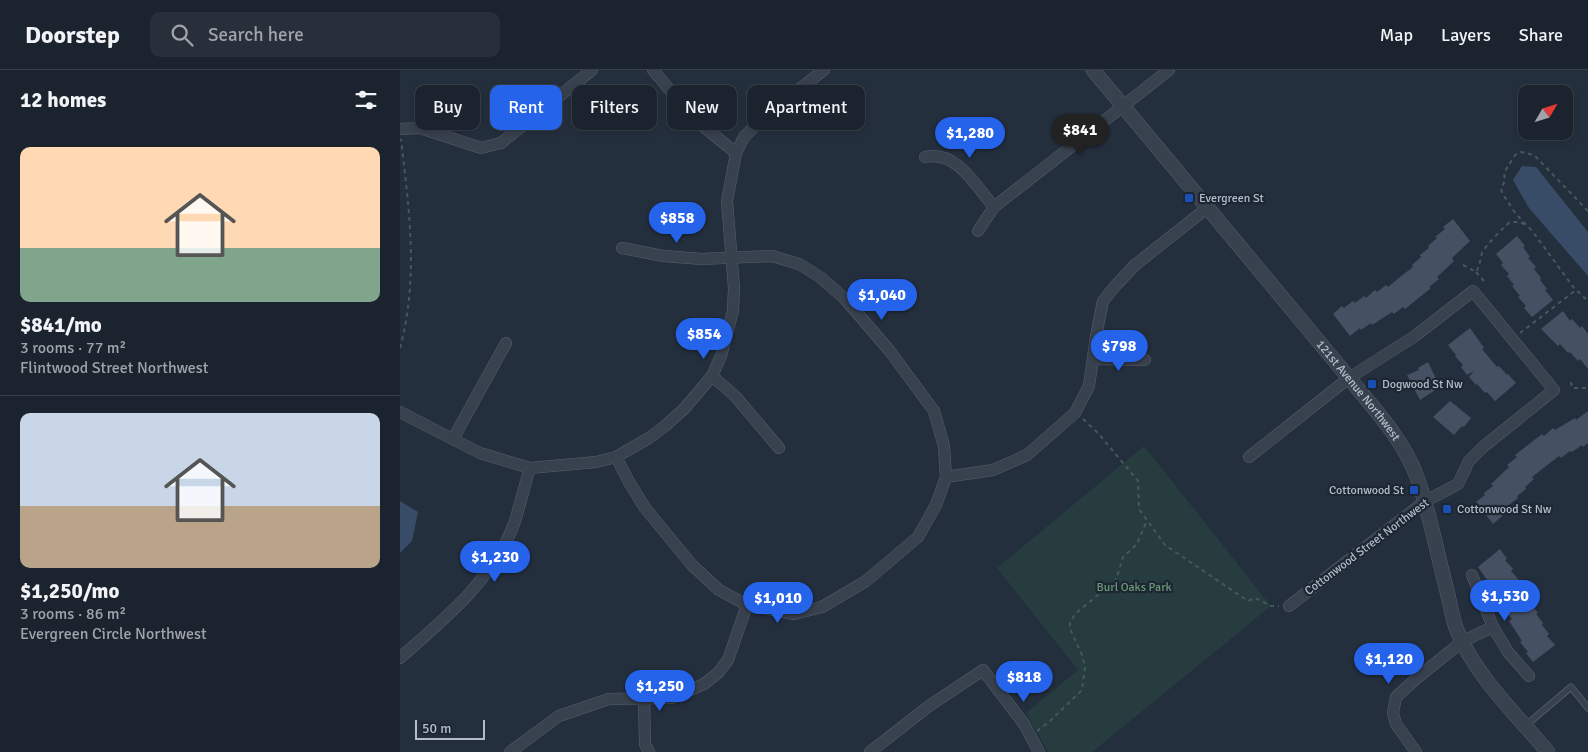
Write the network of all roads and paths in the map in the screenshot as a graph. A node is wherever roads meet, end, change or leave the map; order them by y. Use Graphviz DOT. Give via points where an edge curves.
graph roads {
  1 [pos="592,70"];
  2 [pos="653,70"];
  3 [pos="824,70"];
  4 [pos="1093,70"];
  5 [pos="1169,70"];
  6 [pos="1123,106"];
  7 [pos="400,129"];
  8 [pos="400,136"];
  9 [pos="736,153"];
  10 [pos="925,157"];
  11 [pos="994,207"];
  12 [pos="1207,208"];
  13 [pos="1588,212"];
  14 [pos="1527,225"];
  15 [pos="978,232"];
  16 [pos="622,248"];
  17 [pos="732,256"];
  18 [pos="1463,265"];
  19 [pos="1476,272"];
  20 [pos="1484,280"];
  21 [pos="1576,290"];
  22 [pos="1588,300"];
  23 [pos="1513,339"];
  24 [pos="506,343"];
  25 [pos="400,348"];
  26 [pos="1093,358"];
  27 [pos="1145,360"];
  28 [pos="712,376"];
  29 [pos="1349,378"];
  30 [pos="1571,382"];
  31 [pos="1588,388"];
  32 [pos="400,412"];
  33 [pos="1075,413"];
  34 [pos="453,439"];
  35 [pos="779,448"];
  36 [pos="1249,456"];
  37 [pos="616,457"];
  38 [pos="530,468"];
  39 [pos="946,477"];
  40 [pos="1424,502"];
  41 [pos="1147,520"];
  42 [pos="1472,575"];
  43 [pos="747,605"];
  44 [pos="1289,606"];
  45 [pos="1492,627"];
  46 [pos="1463,641"];
  47 [pos="400,658"];
  48 [pos="1529,676"];
  49 [pos="644,699"];
  50 [pos="1588,708"];
  51 [pos="1526,726"];
  52 [pos="1031,736"];
  53 [pos="510,752"];
  54 [pos="649,752"];
  55 [pos="870,752"];
  56 [pos="1040,752"];
  57 [pos="1416,752"];
  58 [pos="1548,752"];
  1 -- 7 [label="street" via="500,143 481,148 420,128"];
  2 -- 9 [label="street" via="693,118"];
  3 -- 9 [label="street" via="768,113 744,137"];
  4 -- 6 [label="street, 121st Avenue Northwest"];
  5 -- 6 [label="street"];
  6 -- 11 [label="street"];
  6 -- 12 [label="street, 121st Avenue Northwest"];
  8 -- 25 [label="path" via="412,241 410,297"];
  9 -- 17 [label="street" via="727,201"];
  10 -- 11 [label="street" via="942,156 954,162"];
  11 -- 15 [label="street"];
  12 -- 26 [label="street" via="1135,265 1104,301"];
  12 -- 29 [label="street, 121st Avenue Northwest"];
  13 -- 14 [label="path" via="1534,155 1521,152 1515,155 1504,173 1506,180 1501,188 1516,214"];
  14 -- 19 [label="path" via="1510,222 1502,229 1484,249"];
  14 -- 21 [label="path"];
  16 -- 17 [label="street" via="673,257"];
  17 -- 28 [label="street" via="733,312"];
  17 -- 39 [label="street" via="772,256 799,264 845,299 889,350 934,411 944,446"];
  18 -- 19 [label="path"];
  19 -- 20 [label="path"];
  21 -- 22 [label="path"];
  21 -- 23 [label="path"];
  23 -- 29 [label="street" via="1473,291 1415,336"];
  23 -- 40 [label="street, Cottonwood Street Northwest" via="1554,390 1469,461 1458,484"];
  24 -- 34 [label="street"];
  26 -- 27 [label="street"];
  26 -- 33 [label="street" via="1089,386"];
  28 -- 35 [label="street" via="735,396"];
  28 -- 37 [label="street" via="665,426"];
  29 -- 36 [label="street"];
  29 -- 40 [label="street, 121st Avenue Northwest" via="1404,450"];
  30 -- 31 [label="path" via="1572,388"];
  32 -- 34 [label="street"];
  33 -- 39 [label="street" via="1027,454 993,470"];
  33 -- 41 [label="path" via="1098,433 1138,480 1139,509"];
  34 -- 38 [label="street" via="480,453"];
  37 -- 38 [label="street"];
  37 -- 43 [label="street" via="645,508 692,565 718,590"];
  38 -- 47 [label="street" via="514,524 493,563 451,614"];
  39 -- 43 [label="street" via="936,505 918,537 866,581 822,607 794,614"];
  40 -- 44 [label="street, Cottonwood Street Northwest"];
  40 -- 46 [label="street, 121st Avenue Northwest" via="1456,627"];
  41 -- 44 [label="path" via="1165,545 1248,601 1255,598 1271,606"];
  41 -- 52 [label="path" via="1137,544 1123,557 1116,580 1075,614 1070,623 1085,667 1082,690"];
  42 -- 45 [label="street"];
  43 -- 49 [label="street" via="728,660 718,673 704,684 672,698"];
  45 -- 46 [label="street"];
  45 -- 48 [label="street"];
  46 -- 51 [label="street, 121st Avenue Northwest" via="1488,682"];
  46 -- 57 [label="street" via="1396,697 1393,713 1396,724"];
  49 -- 53 [label="street" via="609,699 558,716"];
  49 -- 54 [label="street" via="645,744"];
  50 -- 51 [label="lane" via="1571,687"];
  51 -- 58 [label="street, 121st Avenue Northwest"];
  52 -- 55 [label="street" via="983,670 929,706"];
  52 -- 56 [label="street"];
}
